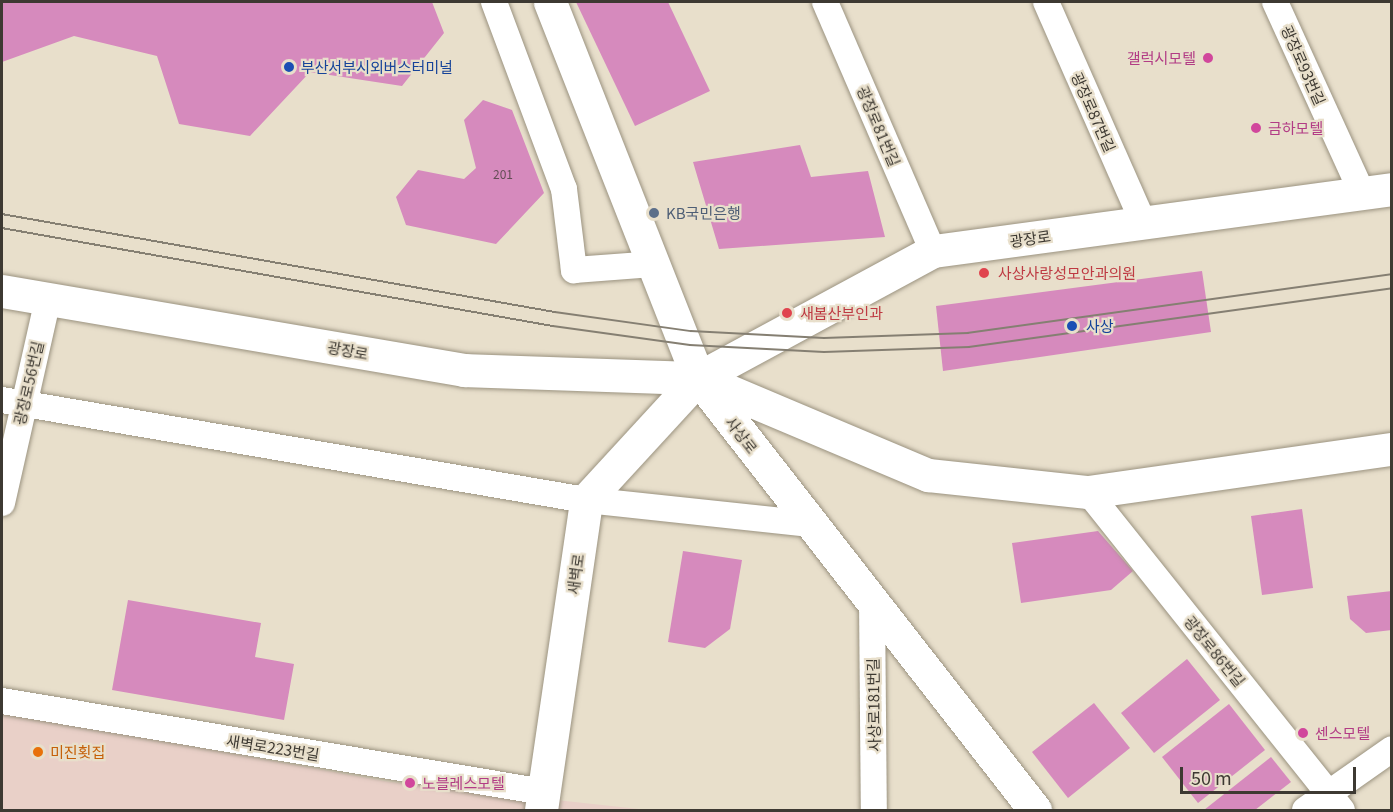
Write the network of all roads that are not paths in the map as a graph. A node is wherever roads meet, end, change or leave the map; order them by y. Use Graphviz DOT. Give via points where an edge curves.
graph roads {
  1 [pos="494,2"];
  2 [pos="550,2"];
  3 [pos="825,2"];
  4 [pos="1046,2"];
  5 [pos="1275,2"];
  6 [pos="1377,191"];
  7 [pos="1143,222"];
  8 [pos="933,251"];
  9 [pos="653,264"];
  10 [pos="2,291"];
  11 [pos="48,299"];
  12 [pos="698,378"];
  13 [pos="12,402"];
  14 [pos="1392,449"];
  15 [pos="1088,492"];
  16 [pos="586,500"];
  17 [pos="2,502"];
  18 [pos="812,524"];
  19 [pos="872,600"];
  20 [pos="2,701"];
  21 [pos="1392,749"];
  22 [pos="543,801"];
  23 [pos="1335,802"];
  24 [pos="874,810"];
  25 [pos="1035,810"];
  26 [pos="1305,810"];
  1 -- 9 [label="street" via="564,189 574,270"];
  2 -- 9 [label="main road, 사상로"];
  3 -- 8 [label="street, 광장로81번길"];
  4 -- 7 [label="street, 광장로87번길"];
  5 -- 6 [label="street, 광장로93번길"];
  6 -- 7 [label="main road, 광장로"];
  7 -- 8 [label="main road, 광장로"];
  8 -- 12 [label="main road, 광장로"];
  9 -- 12 [label="main road, 사상로"];
  10 -- 11 [label="main road, 광장로"];
  11 -- 12 [label="main road, 광장로" via="464,370"];
  11 -- 13 [label="street, 광장로56번길"];
  12 -- 15 [label="main road, 광장로" via="928,475"];
  12 -- 16 [label="main road"];
  12 -- 18 [label="main road, 사상로"];
  13 -- 16 [label="street"];
  13 -- 17 [label="street, 광장로56번길"];
  14 -- 15 [label="main road, 광장로"];
  15 -- 23 [label="street, 광장로86번길"];
  16 -- 18 [label="street"];
  16 -- 22 [label="main road, 새벽로"];
  18 -- 19 [label="main road, 사상로"];
  19 -- 24 [label="street, 사상로181번길"];
  19 -- 25 [label="main road, 사상로"];
  20 -- 22 [label="street, 새벽로223번길"];
  21 -- 23 [label="street"];
  23 -- 26 [label="street"];
}
